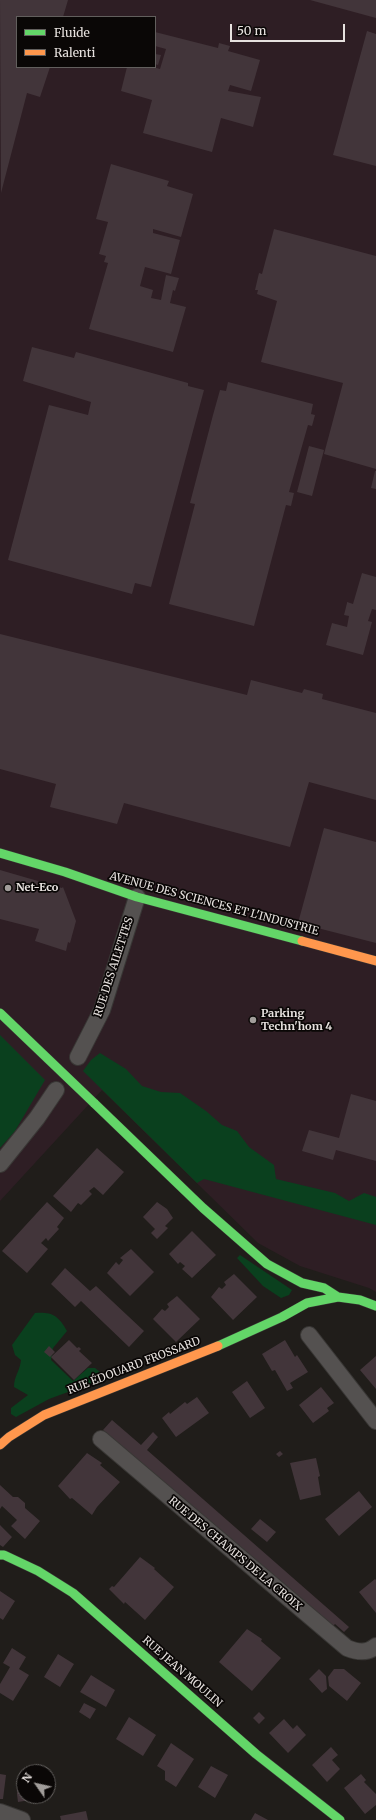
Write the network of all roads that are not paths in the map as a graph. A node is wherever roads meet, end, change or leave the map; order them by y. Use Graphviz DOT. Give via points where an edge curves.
graph roads {
  1 [pos="0,853"];
  2 [pos="137,897"];
  3 [pos="376,961"];
  4 [pos="0,1013"];
  5 [pos="78,1057"];
  6 [pos="56,1090"];
  7 [pos="0,1164"];
  8 [pos="338,1296"];
  9 [pos="376,1306"];
  10 [pos="309,1335"];
  11 [pos="376,1421"];
  12 [pos="101,1438"];
  13 [pos="0,1445"];
  14 [pos="2,1555"];
  15 [pos="376,1646"];
  16 [pos="0,1812"];
  17 [pos="22,1820"];
  18 [pos="340,1820"];
  1 -- 2 [label="street, AVENUE DES SCIENCES ET L'INDUSTRIE"];
  2 -- 3 [label="street, AVENUE DES SCIENCES ET L'INDUSTRIE"];
  2 -- 5 [label="street, RUE DES AILETTES" via="102,1010"];
  4 -- 8 [label="street, bridge" via="203,1208 267,1264 302,1283 324,1288"];
  6 -- 7 [label="street"];
  8 -- 9 [label="street"];
  8 -- 13 [label="street, RUE ÉDOUARD FROSSARD" via="307,1303 206,1351 44,1415"];
  10 -- 11 [label="street"];
  12 -- 15 [label="street, RUE DES CHAMPS DE LA CROIX" via="347,1648 360,1652"];
  14 -- 18 [label="street, RUE JEAN MOULIN" via="38,1571 73,1594 256,1754"];
  16 -- 17 [label="street"];
}
